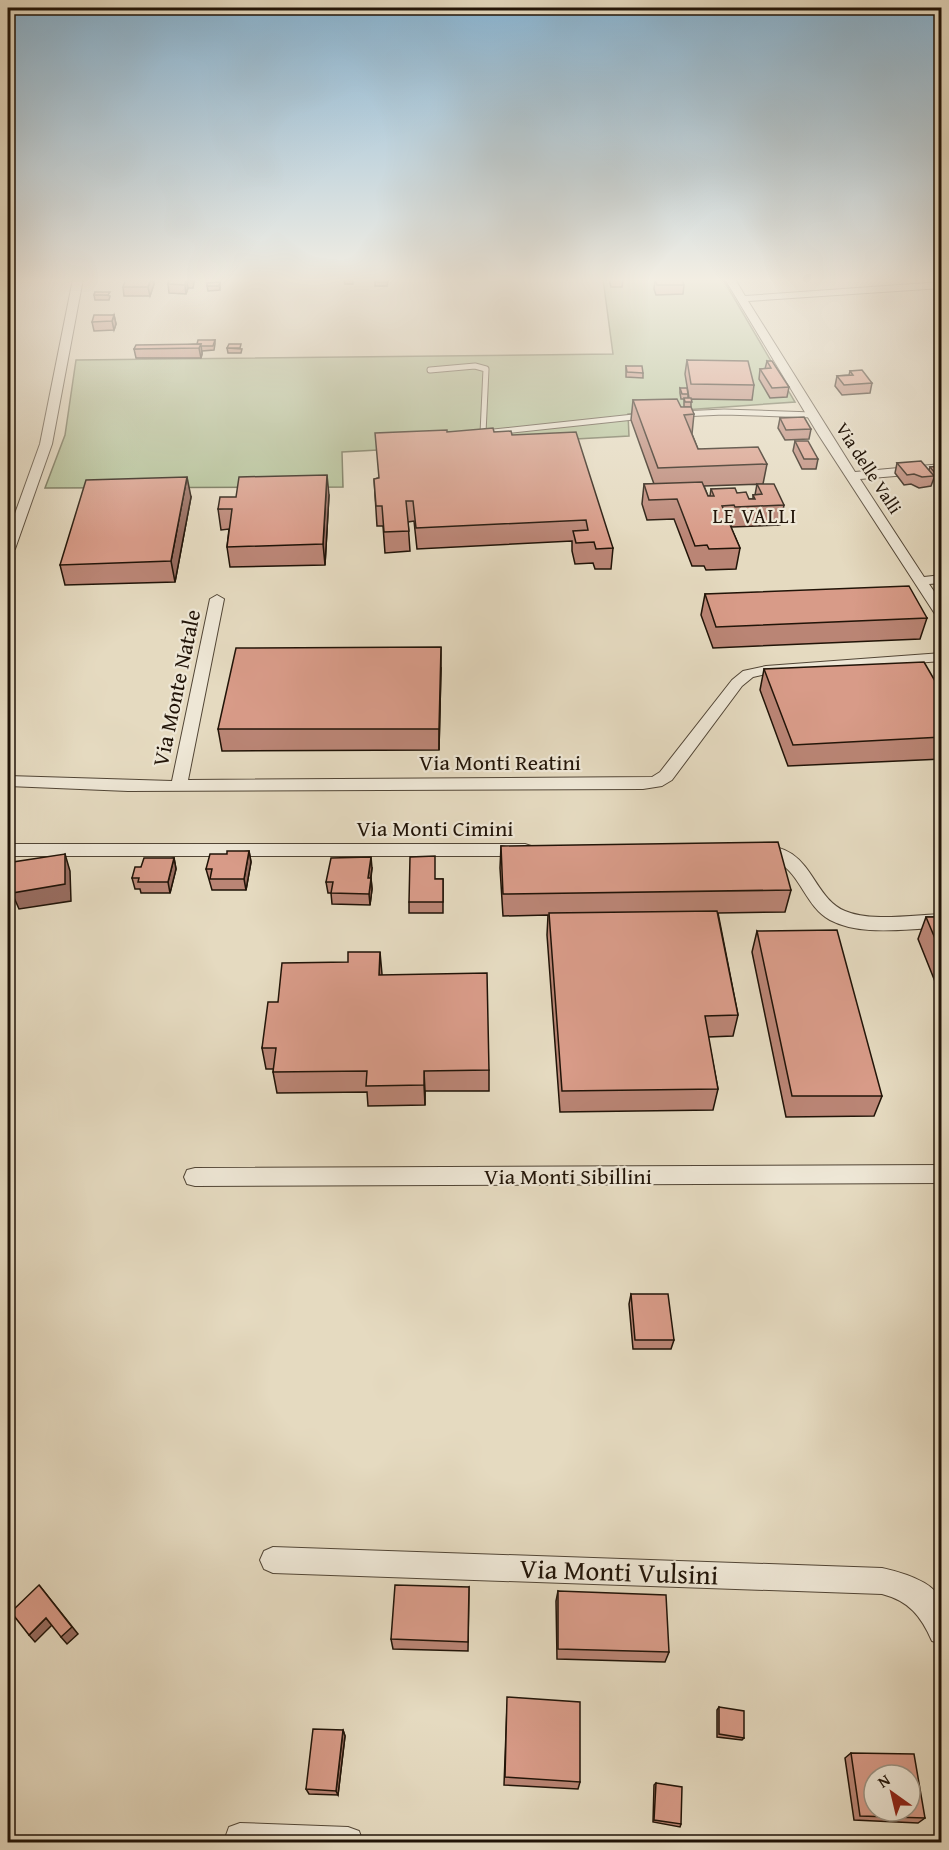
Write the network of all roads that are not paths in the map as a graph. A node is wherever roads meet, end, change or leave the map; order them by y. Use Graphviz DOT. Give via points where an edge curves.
graph roads {
  1 [pos="61,365"];
  2 [pos="783,365"];
  3 [pos="430,370"];
  4 [pos="676,414"];
  5 [pos="655,415"];
  6 [pos="813,415"];
  7 [pos="942,468"];
  8 [pos="853,476"];
  9 [pos="8,549"];
  10 [pos="942,579"];
  11 [pos="922,581"];
  12 [pos="217,599"];
  13 [pos="942,614"];
  14 [pos="942,657"];
  15 [pos="8,781"];
  16 [pos="179,785"];
  17 [pos="8,850"];
  18 [pos="540,850"];
  19 [pos="742,850"];
  20 [pos="942,921"];
  21 [pos="942,1174"];
  22 [pos="195,1177"];
  23 [pos="273,1560"];
  24 [pos="942,1631"];
  25 [pos="240,1838"];
  26 [pos="348,1842"];
  1 -- 9 [label="street" via="46,444"];
  2 -- 6 [label="street, Via delle Valli"];
  3 -- 5 [label="lane" via="452,366 486,369 479,433"];
  4 -- 6 [label="lane"];
  6 -- 8 [label="street, Via delle Valli"];
  7 -- 8 [label="street"];
  8 -- 11 [label="street, Via delle Valli"];
  10 -- 11 [label="street"];
  11 -- 13 [label="street, Via delle Valli"];
  12 -- 16 [label="street, Via Monte Natale"];
  14 -- 16 [label="street, Via Monti Reatini" via="766,670 748,675 737,683 666,776 650,783"];
  15 -- 16 [label="street, Via Monti Reatini"];
  17 -- 18 [label="street, Via Monti Cimini"];
  19 -- 20 [label="street" via="786,856 825,906 848,920"];
  21 -- 22 [label="street, Via Monti Sibillini"];
  23 -- 24 [label="street, Via Monti Vulsini" via="882,1581 916,1592 932,1610"];
  25 -- 26 [label="street"];
}
